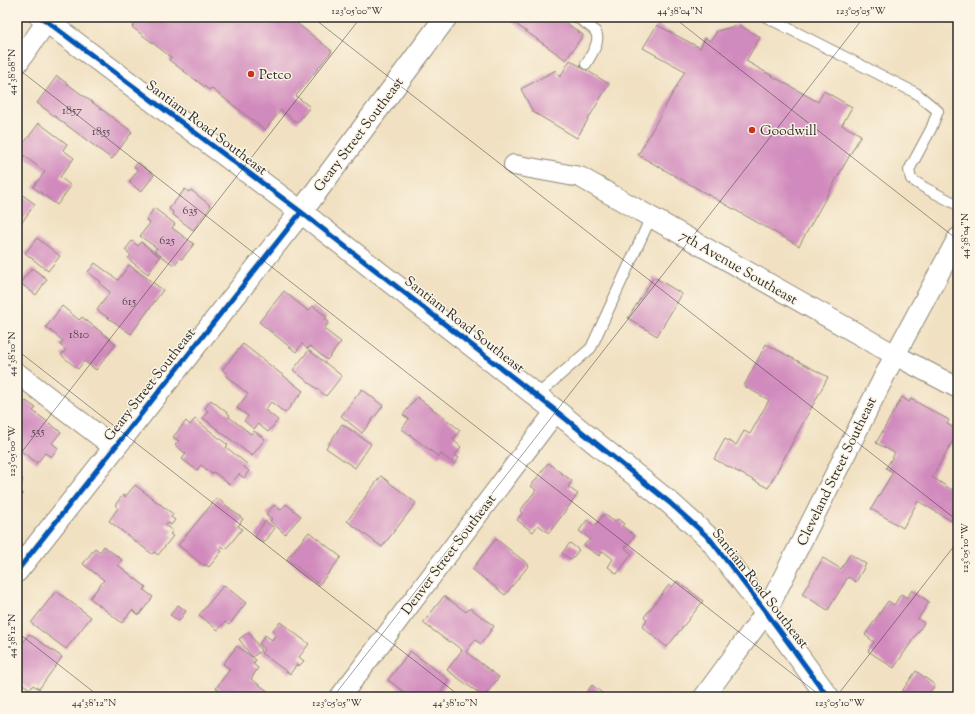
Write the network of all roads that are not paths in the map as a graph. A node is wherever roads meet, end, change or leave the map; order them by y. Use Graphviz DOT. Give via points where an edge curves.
graph roads {
  1 [pos="446,17"];
  2 [pos="576,17"];
  3 [pos="766,17"];
  4 [pos="46,18"];
  5 [pos="17,64"];
  6 [pos="586,64"];
  7 [pos="514,165"];
  8 [pos="958,205"];
  9 [pos="301,212"];
  10 [pos="651,217"];
  11 [pos="958,238"];
  12 [pos="894,355"];
  13 [pos="17,373"];
  14 [pos="958,388"];
  15 [pos="536,396"];
  16 [pos="556,411"];
  17 [pos="114,448"];
  18 [pos="17,571"];
  19 [pos="766,612"];
  20 [pos="340,697"];
  21 [pos="704,697"];
  22 [pos="828,697"];
  1 -- 9 [label="main road, Geary Street Southeast"];
  2 -- 6 [label="lane" via="597,35 596,45"];
  3 -- 8 [label="lane" via="916,93 938,111 908,170 911,179"];
  4 -- 5 [label="street"];
  4 -- 9 [label="main road, Santiam Road Southeast"];
  7 -- 10 [label="street, 7th Avenue Southeast" via="580,177"];
  9 -- 15 [label="main road, Santiam Road Southeast"];
  9 -- 17 [label="main road, Geary Street Southeast"];
  10 -- 12 [label="street, 7th Avenue Southeast"];
  10 -- 15 [label="lane" via="591,348"];
  11 -- 12 [label="street, Cleveland Street Southeast"];
  12 -- 14 [label="street, 7th Avenue Southeast"];
  12 -- 19 [label="street, Cleveland Street Southeast"];
  13 -- 17 [label="street"];
  15 -- 16 [label="main road, Santiam Road Southeast"];
  16 -- 19 [label="main road, Santiam Road Southeast" via="670,503 710,539"];
  16 -- 20 [label="street, Denver Street Southeast"];
  17 -- 18 [label="main road, Geary Street Southeast"];
  19 -- 21 [label="street, Cleveland Street Southeast"];
  19 -- 22 [label="main road, Santiam Road Southeast"];
}
